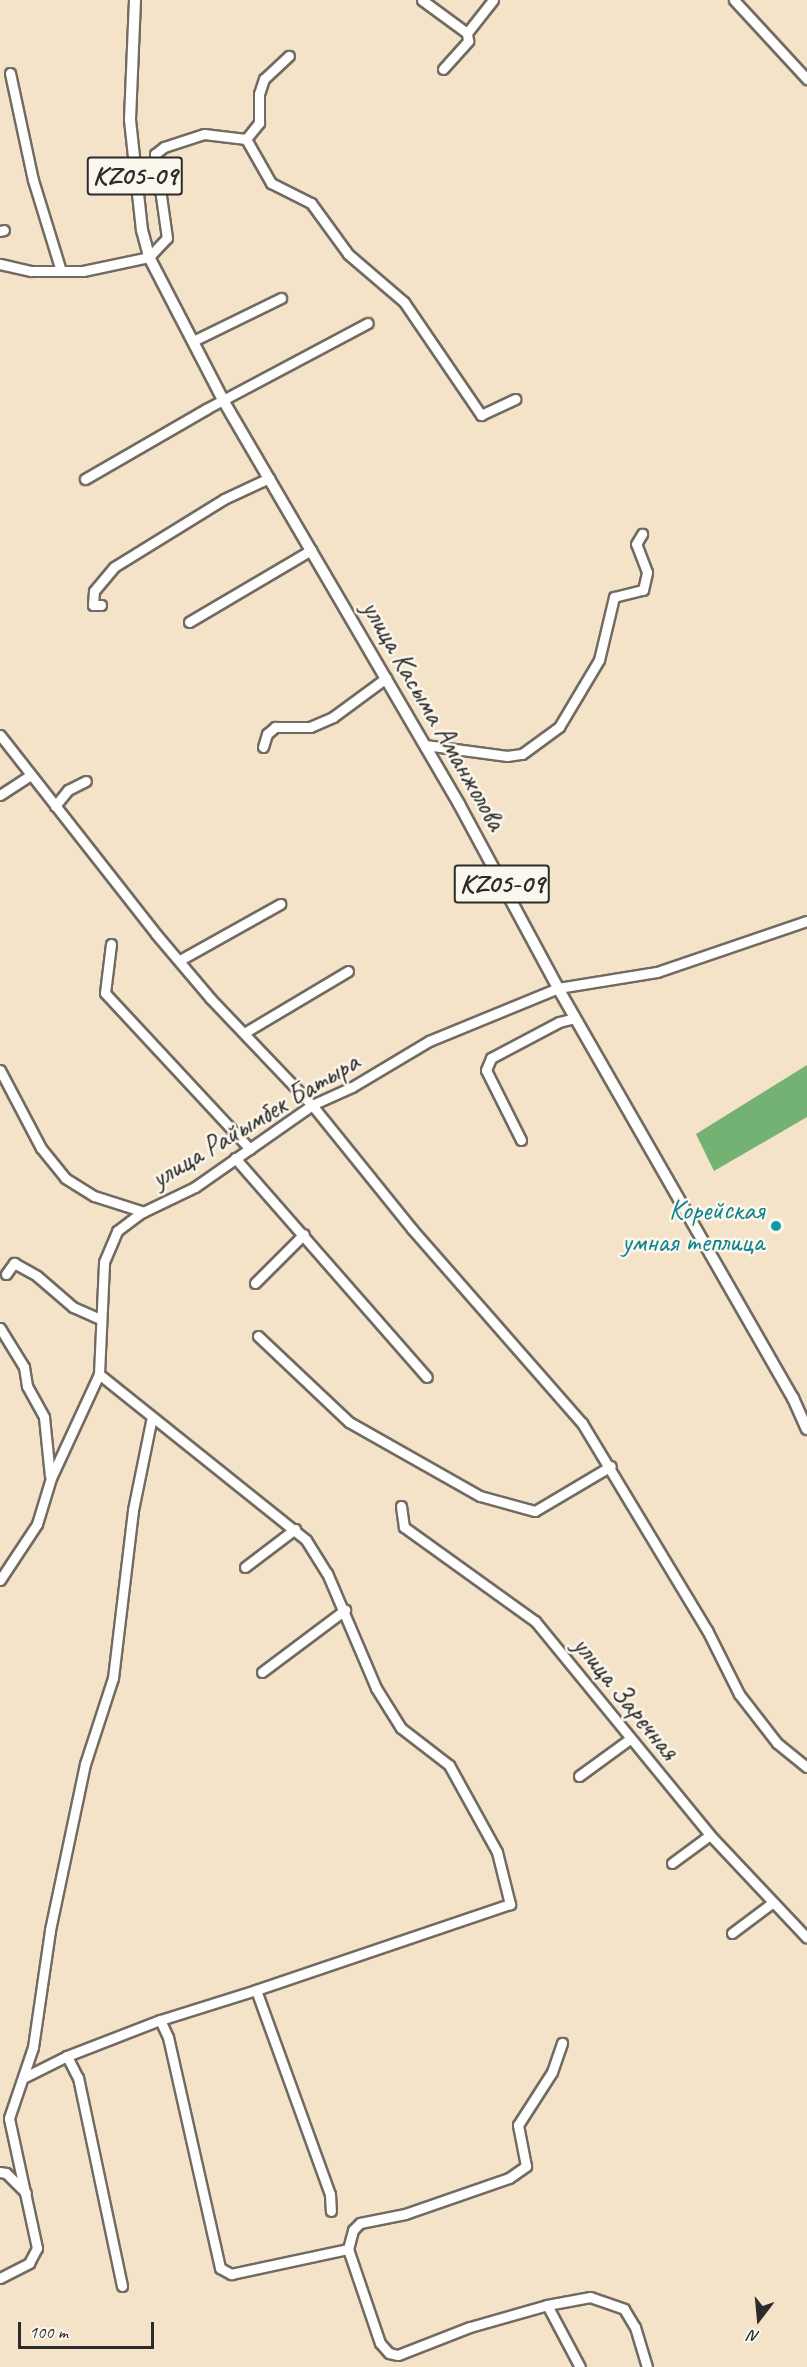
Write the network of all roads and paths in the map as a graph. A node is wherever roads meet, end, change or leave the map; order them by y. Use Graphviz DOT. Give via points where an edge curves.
graph roads {
  1 [pos="422,0"];
  2 [pos="493,0"];
  3 [pos="734,0"];
  4 [pos="134,2"];
  5 [pos="467,33"];
  6 [pos="289,56"];
  7 [pos="443,69"];
  8 [pos="10,73"];
  9 [pos="807,79"];
  10 [pos="246,139"];
  11 [pos="149,257"];
  12 [pos="0,264"];
  13 [pos="61,271"];
  14 [pos="280,298"];
  15 [pos="368,323"];
  16 [pos="193,341"];
  17 [pos="516,399"];
  18 [pos="224,400"];
  19 [pos="269,478"];
  20 [pos="85,479"];
  21 [pos="642,534"];
  22 [pos="311,550"];
  23 [pos="101,605"];
  24 [pos="189,622"];
  25 [pos="386,678"];
  26 [pos="0,735"];
  27 [pos="425,745"];
  28 [pos="262,747"];
  29 [pos="31,775"];
  30 [pos="86,780"];
  31 [pos="2,791"];
  32 [pos="55,806"];
  33 [pos="280,904"];
  34 [pos="807,921"];
  35 [pos="111,944"];
  36 [pos="180,960"];
  37 [pos="348,971"];
  38 [pos="558,988"];
  39 [pos="575,1018"];
  40 [pos="244,1033"];
  41 [pos="0,1070"];
  42 [pos="312,1105"];
  43 [pos="521,1140"];
  44 [pos="250,1149"];
  45 [pos="236,1158"];
  46 [pos="144,1212"];
  47 [pos="304,1234"];
  48 [pos="6,1274"];
  49 [pos="255,1282"];
  50 [pos="100,1319"];
  51 [pos="0,1328"];
  52 [pos="258,1336"];
  53 [pos="99,1374"];
  54 [pos="427,1377"];
  55 [pos="152,1417"];
  56 [pos="807,1429"];
  57 [pos="611,1466"];
  58 [pos="51,1478"];
  59 [pos="401,1506"];
  60 [pos="295,1529"];
  61 [pos="245,1567"];
  62 [pos="0,1580"];
  63 [pos="345,1610"];
  64 [pos="262,1672"];
  65 [pos="630,1739"];
  66 [pos="807,1767"];
  67 [pos="579,1776"];
  68 [pos="710,1835"];
  69 [pos="672,1863"];
  70 [pos="772,1903"];
  71 [pos="732,1933"];
  72 [pos="807,1938"];
  73 [pos="256,1990"];
  74 [pos="160,2020"];
  75 [pos="562,2043"];
  76 [pos="67,2056"];
  77 [pos="25,2077"];
  78 [pos="0,2172"];
  79 [pos="26,2193"];
  80 [pos="331,2211"];
  81 [pos="348,2249"];
  82 [pos="0,2278"];
  83 [pos="122,2286"];
  84 [pos="547,2305"];
  85 [pos="580,2367"];
  86 [pos="647,2367"];
  1 -- 5 [label="street"];
  2 -- 5 [label="street"];
  3 -- 9 [label="street"];
  4 -- 11 [label="main road, KZ05-09" via="130,120"];
  5 -- 7 [label="street" via="468,41"];
  6 -- 10 [label="street" via="264,79 259,94 260,123"];
  8 -- 13 [label="street" via="33,180"];
  10 -- 11 [label="street" via="204,134 164,147 155,154 167,238"];
  10 -- 17 [label="street" via="271,183 311,203 348,254 404,302 481,415"];
  11 -- 13 [label="street" via="83,271"];
  11 -- 16 [label="main road, KZ05-09"];
  12 -- 13 [label="street" via="31,271"];
  14 -- 16 [label="street"];
  15 -- 18 [label="street"];
  16 -- 18 [label="main road, улица Касыма Аманжолова / KZ05-09"];
  18 -- 19 [label="main road, улица Касыма Аманжолова / KZ05-09"];
  18 -- 20 [label="street"];
  19 -- 22 [label="main road, улица Касыма Аманжолова / KZ05-09"];
  19 -- 23 [label="street" via="224,499 114,567 94,591 93,605"];
  21 -- 27 [label="street" via="636,544 647,572 643,590 614,597 598,660 559,726 522,754 507,756"];
  22 -- 24 [label="street"];
  22 -- 25 [label="main road, улица Касыма Аманжолова / KZ05-09"];
  25 -- 27 [label="main road, улица Касыма Аманжолова / KZ05-09"];
  25 -- 28 [label="street" via="333,717 310,727 275,727"];
  26 -- 29 [label="street"];
  27 -- 38 [label="main road, улица Касыма Аманжолова / KZ05-09"];
  29 -- 31 [label="street"];
  29 -- 32 [label="street"];
  30 -- 32 [label="street" via="68,790"];
  32 -- 36 [label="street"];
  33 -- 36 [label="street"];
  34 -- 38 [label="street, улица Райымбек Батыра" via="657,972"];
  35 -- 44 [label="street" via="105,993"];
  36 -- 40 [label="street"];
  37 -- 40 [label="street"];
  38 -- 39 [label="main road, улица Касыма Аманжолова / KZ05-09"];
  38 -- 42 [label="street, улица Райымбек Батыра" via="429,1041 352,1087"];
  39 -- 43 [label="street" via="559,1022 491,1058 486,1071"];
  39 -- 56 [label="main road, улица Касыма Аманжолова / KZ05-09"];
  40 -- 42 [label="street"];
  41 -- 46 [label="street" via="41,1148 65,1178 94,1196"];
  42 -- 44 [label="street, улица Райымбек Батыра"];
  42 -- 57 [label="street" via="412,1229 582,1423"];
  44 -- 45 [label="street, улица Райымбек Батыра"];
  45 -- 46 [label="street, улица Райымбек Батыра" via="195,1187"];
  45 -- 47 [label="street"];
  46 -- 50 [label="street, улица Райымбек Батыра" via="117,1231 109,1244"];
  47 -- 49 [label="street"];
  47 -- 54 [label="street"];
  48 -- 50 [label="street" via="14,1263 73,1307"];
  50 -- 53 [label="street, улица Райымбек Батыра"];
  51 -- 58 [label="street" via="24,1367 27,1386 44,1417"];
  52 -- 57 [label="street" via="349,1422 480,1496 535,1511"];
  53 -- 55 [label="street"];
  53 -- 58 [label="street, улица Райымбек Батыра"];
  55 -- 60 [label="street"];
  55 -- 77 [label="street" via="133,1510 113,1678 85,1764"];
  57 -- 66 [label="street" via="707,1629 739,1694 777,1743"];
  58 -- 62 [label="street, улица Райымбек Батыра" via="37,1524"];
  59 -- 65 [label="street, улица Заречная" via="404,1527 535,1621"];
  60 -- 61 [label="street"];
  60 -- 63 [label="street" via="318,1555"];
  63 -- 64 [label="street"];
  63 -- 73 [label="street" via="376,1688 401,1728 449,1766 497,1852 510,1904"];
  65 -- 67 [label="street"];
  65 -- 68 [label="street, улица Заречная"];
  68 -- 69 [label="street"];
  68 -- 70 [label="street, улица Заречная"];
  70 -- 71 [label="street"];
  70 -- 72 [label="street, улица Заречная"];
  73 -- 74 [label="street"];
  73 -- 80 [label="street" via="330,2194"];
  74 -- 76 [label="street"];
  74 -- 81 [label="street" via="168,2037 220,2268 231,2274"];
  75 -- 81 [label="street" via="552,2072 518,2125 526,2166 509,2178 415,2211 360,2223 353,2230"];
  76 -- 77 [label="street"];
  76 -- 83 [label="street" via="78,2078"];
  77 -- 79 [label="street" via="9,2118"];
  78 -- 79 [label="street"];
  79 -- 82 [label="street" via="37,2248 29,2263"];
  81 -- 84 [label="street" via="380,2343 389,2353 398,2355 470,2327"];
  84 -- 85 [label="street"];
  84 -- 86 [label="street" via="590,2297 624,2309 635,2326"];
}
